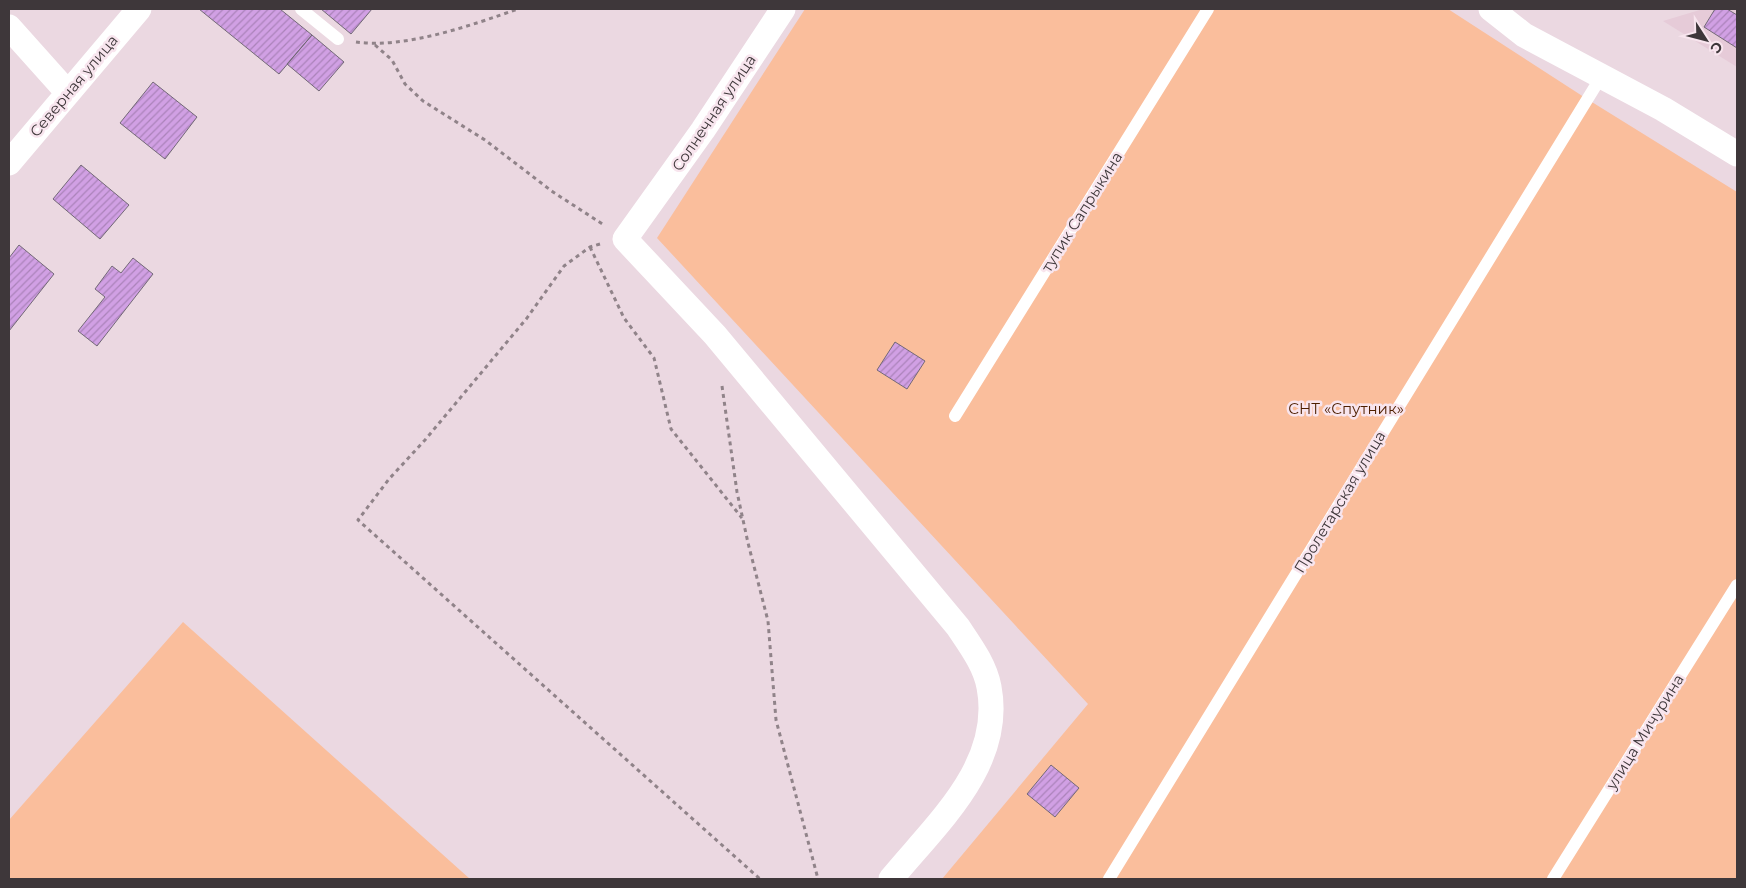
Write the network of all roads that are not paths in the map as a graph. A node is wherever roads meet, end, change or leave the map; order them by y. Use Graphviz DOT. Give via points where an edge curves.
graph roads {
  1 [pos="138,9"];
  2 [pos="301,9"];
  3 [pos="783,9"];
  4 [pos="1208,9"];
  5 [pos="1490,9"];
  6 [pos="9,27"];
  7 [pos="338,39"];
  8 [pos="1601,76"];
  9 [pos="68,93"];
  10 [pos="1737,154"];
  11 [pos="9,163"];
  12 [pos="955,416"];
  13 [pos="1737,585"];
  14 [pos="891,879"];
  15 [pos="1109,879"];
  16 [pos="1553,879"];
  1 -- 9 [label="street, Северная улица"];
  2 -- 7 [label="lane"];
  3 -- 14 [label="street, Солнечная улица" via="704,130 625,239 715,335 958,627 976,654 989,686 991,720 984,756 954,805"];
  4 -- 12 [label="lane, тупик Сапрыкина"];
  5 -- 8 [label="street" via="1524,35"];
  6 -- 9 [label="street"];
  8 -- 10 [label="street"];
  8 -- 15 [label="lane, Пролетарская улица"];
  9 -- 11 [label="street, Северная улица"];
  13 -- 16 [label="lane, улица Мичурина"];
}
